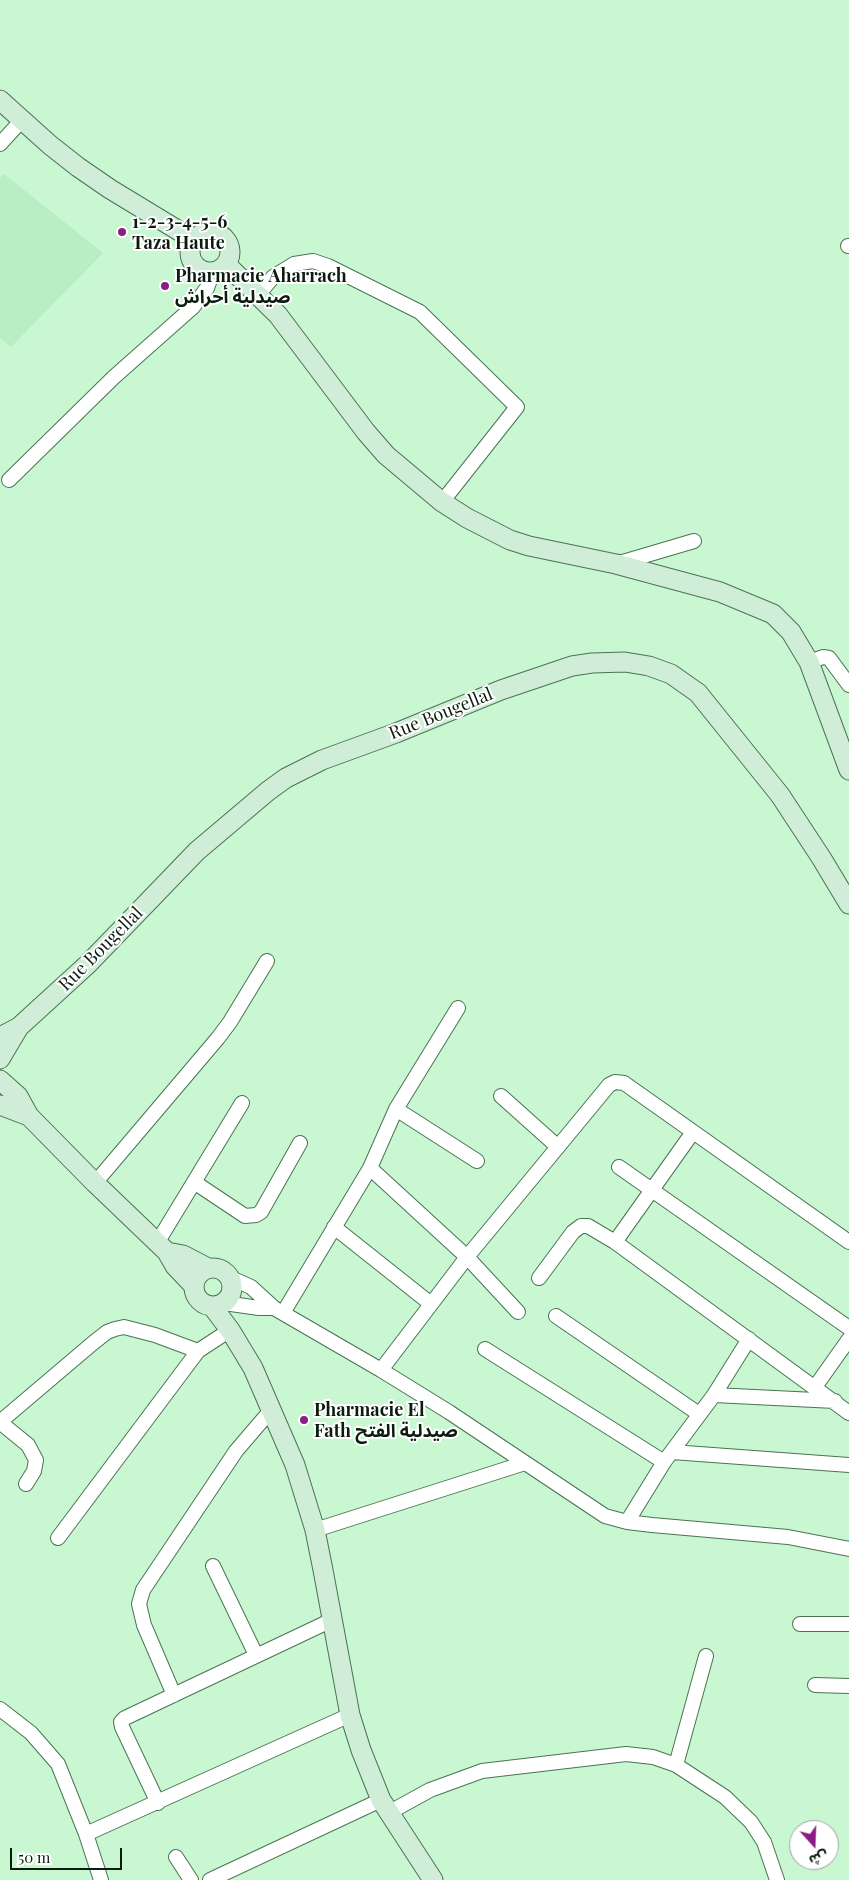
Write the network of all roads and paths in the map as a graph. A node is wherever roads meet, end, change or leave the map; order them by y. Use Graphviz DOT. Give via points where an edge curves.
graph roads {
  1 [pos="0,100"];
  2 [pos="22,120"];
  3 [pos="0,144"];
  4 [pos="194,240"];
  5 [pos="219,268"];
  6 [pos="258,295"];
  7 [pos="9,480"];
  8 [pos="442,502"];
  9 [pos="694,541"];
  10 [pos="616,564"];
  11 [pos="811,669"];
  12 [pos="849,685"];
  13 [pos="849,770"];
  14 [pos="849,904"];
  15 [pos="267,961"];
  16 [pos="458,1008"];
  17 [pos="19,1027"];
  18 [pos="0,1037"];
  19 [pos="0,1058"];
  20 [pos="0,1080"];
  21 [pos="501,1096"];
  22 [pos="242,1103"];
  23 [pos="0,1105"];
  24 [pos="396,1109"];
  25 [pos="29,1116"];
  26 [pos="693,1132"];
  27 [pos="300,1143"];
  28 [pos="558,1147"];
  29 [pos="477,1161"];
  30 [pos="618,1167"];
  31 [pos="370,1168"];
  32 [pos="194,1182"];
  33 [pos="95,1183"];
  34 [pos="653,1190"];
  35 [pos="334,1226"];
  36 [pos="615,1242"];
  37 [pos="849,1242"];
  38 [pos="162,1248"];
  39 [pos="467,1257"];
  40 [pos="208,1268"];
  41 [pos="231,1278"];
  42 [pos="539,1278"];
  43 [pos="193,1285"];
  44 [pos="431,1304"];
  45 [pos="218,1305"];
  46 [pos="278,1310"];
  47 [pos="518,1312"];
  48 [pos="556,1316"];
  49 [pos="849,1328"];
  50 [pos="230,1330"];
  51 [pos="749,1339"];
  52 [pos="849,1339"];
  53 [pos="485,1349"];
  54 [pos="198,1351"];
  55 [pos="381,1370"];
  56 [pos="815,1387"];
  57 [pos="714,1395"];
  58 [pos="835,1401"];
  59 [pos="272,1409"];
  60 [pos="849,1413"];
  61 [pos="698,1414"];
  62 [pos="0,1423"];
  63 [pos="668,1457"];
  64 [pos="525,1463"];
  65 [pos="849,1466"];
  66 [pos="26,1484"];
  67 [pos="627,1522"];
  68 [pos="315,1530"];
  69 [pos="58,1538"];
  70 [pos="849,1549"];
  71 [pos="213,1566"];
  72 [pos="332,1620"];
  73 [pos="800,1624"];
  74 [pos="849,1624"];
  75 [pos="256,1655"];
  76 [pos="706,1656"];
  77 [pos="816,1685"];
  78 [pos="849,1686"];
  79 [pos="174,1695"];
  80 [pos="0,1709"];
  81 [pos="350,1716"];
  82 [pos="676,1765"];
  83 [pos="158,1803"];
  84 [pos="386,1806"];
  85 [pos="86,1834"];
  86 [pos="176,1857"];
  87 [pos="101,1880"];
  88 [pos="191,1880"];
  89 [pos="210,1880"];
  90 [pos="432,1880"];
  91 [pos="777,1880"];
  1 -- 2 [label="street"];
  2 -- 3 [label="street"];
  2 -- 4 [label="street" via="78,168"];
  4 -- 5 [label="street" via="190,250 198,268"];
  4 -- 5 [label="street" via="213,233 226,240 230,255"];
  5 -- 6 [label="street"];
  5 -- 7 [label="street" via="193,307 114,377"];
  6 -- 8 [label="street" via="278,315 386,455"];
  6 -- 8 [label="street" via="273,277 294,264 313,261 328,266 420,312 517,407"];
  8 -- 10 [label="street" via="510,540"];
  9 -- 10 [label="street"];
  10 -- 11 [label="street" via="720,592 773,614 791,632"];
  11 -- 12 [label="street" via="823,657 829,658"];
  11 -- 13 [label="street"];
  14 -- 17 [label="street, Rue Bougellal" via="780,796 698,693 671,674 649,666 625,662 592,663 572,666 501,690 322,760 286,778 181,866 88,964"];
  15 -- 33 [label="street" via="218,1038"];
  16 -- 24 [label="street"];
  17 -- 18 [label="street, Rue Bougellal"];
  17 -- 19 [label="street, Rue Bougellal"];
  20 -- 25 [label="street" via="18,1096"];
  21 -- 28 [label="street"];
  22 -- 32 [label="street"];
  23 -- 25 [label="street"];
  24 -- 29 [label="street"];
  24 -- 31 [label="street"];
  25 -- 33 [label="street"];
  26 -- 28 [label="street" via="624,1083 615,1082 609,1085"];
  26 -- 34 [label="street"];
  26 -- 37 [label="street"];
  27 -- 32 [label="street" via="256,1216 245,1216"];
  28 -- 39 [label="street"];
  30 -- 34 [label="street"];
  31 -- 35 [label="street"];
  31 -- 39 [label="street"];
  32 -- 38 [label="street"];
  33 -- 38 [label="street"];
  34 -- 36 [label="street"];
  34 -- 49 [label="street"];
  35 -- 44 [label="street"];
  35 -- 46 [label="street"];
  36 -- 42 [label="street" via="588,1226 581,1226"];
  36 -- 51 [label="street"];
  38 -- 40 [label="street"];
  38 -- 43 [label="street"];
  39 -- 44 [label="street"];
  39 -- 47 [label="street"];
  40 -- 41 [label="street" via="221,1269"];
  40 -- 43 [label="street" via="201,1271"];
  41 -- 45 [label="street" via="232,1292"];
  41 -- 46 [label="street" via="251,1287"];
  43 -- 45 [label="street" via="196,1297 205,1305"];
  44 -- 55 [label="street"];
  45 -- 46 [label="street"];
  45 -- 50 [label="street"];
  46 -- 55 [label="street"];
  48 -- 61 [label="street"];
  50 -- 54 [label="street"];
  50 -- 59 [label="street" via="254,1368"];
  51 -- 56 [label="street"];
  51 -- 57 [label="street"];
  52 -- 56 [label="street"];
  53 -- 63 [label="street"];
  54 -- 62 [label="street" via="147,1333 124,1327 115,1329 93,1343"];
  54 -- 69 [label="street"];
  55 -- 64 [label="street"];
  56 -- 58 [label="street"];
  57 -- 58 [label="street"];
  57 -- 61 [label="street"];
  58 -- 60 [label="street"];
  59 -- 68 [label="street" via="295,1465"];
  59 -- 79 [label="street" via="236,1452 143,1590 139,1604 144,1624"];
  61 -- 63 [label="street"];
  62 -- 66 [label="street" via="28,1445 36,1460"];
  63 -- 65 [label="street"];
  63 -- 67 [label="street"];
  64 -- 67 [label="street" via="605,1516"];
  64 -- 68 [label="street"];
  67 -- 70 [label="street" via="788,1537"];
  68 -- 72 [label="street"];
  71 -- 75 [label="street"];
  72 -- 75 [label="street"];
  72 -- 81 [label="street"];
  73 -- 74 [label="street"];
  75 -- 79 [label="street"];
  76 -- 82 [label="street"];
  77 -- 78 [label="street"];
  79 -- 83 [label="street" via="121,1722"];
  80 -- 85 [label="street" via="31,1733 58,1764"];
  81 -- 83 [label="street"];
  81 -- 84 [label="street"];
  82 -- 84 [label="street" via="653,1757 626,1754 482,1771"];
  82 -- 91 [label="street" via="725,1797 751,1822 764,1842"];
  83 -- 85 [label="street"];
  84 -- 89 [label="street"];
  84 -- 90 [label="street"];
  85 -- 87 [label="street"];
  86 -- 88 [label="street"];
}
